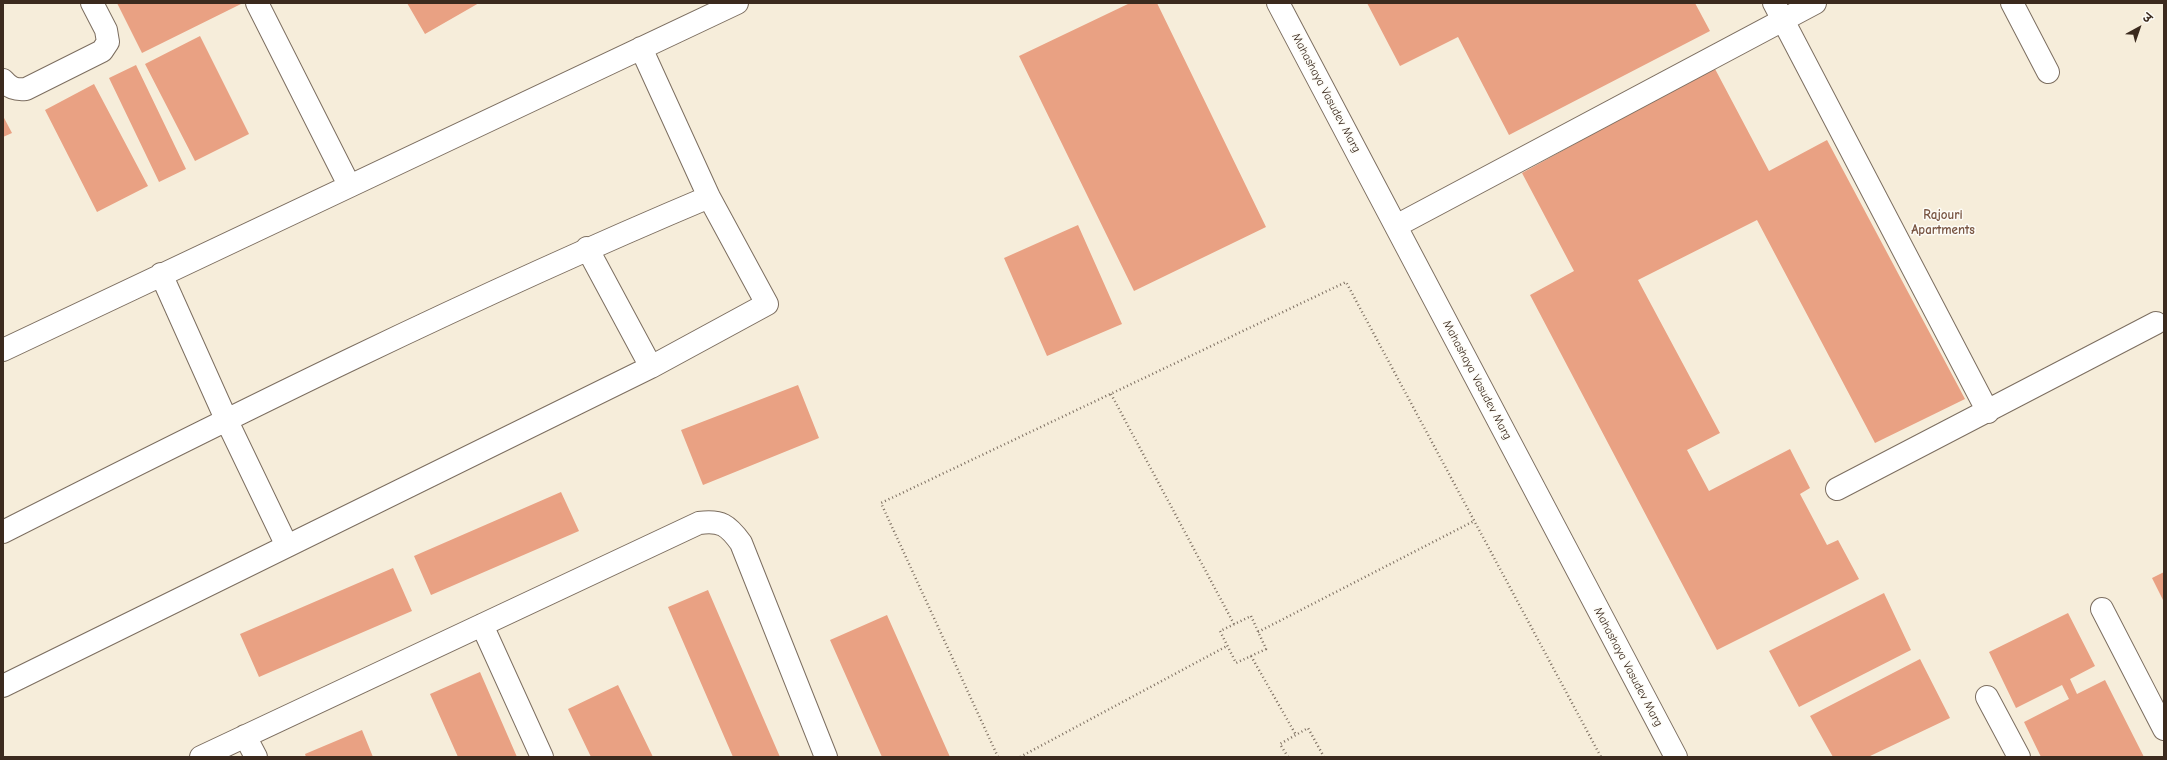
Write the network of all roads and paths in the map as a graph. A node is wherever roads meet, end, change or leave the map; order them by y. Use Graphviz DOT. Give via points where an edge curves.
graph roads {
  1 [pos="92,3"];
  2 [pos="257,3"];
  3 [pos="737,3"];
  4 [pos="1278,3"];
  5 [pos="1815,3"];
  6 [pos="2012,3"];
  7 [pos="1779,12"];
  8 [pos="641,48"];
  9 [pos="2048,72"];
  10 [pos="3,80"];
  11 [pos="348,185"];
  12 [pos="709,197"];
  13 [pos="1396,226"];
  14 [pos="587,248"];
  15 [pos="161,274"];
  16 [pos="2156,323"];
  17 [pos="3,350"];
  18 [pos="651,367"];
  19 [pos="1111,394"];
  20 [pos="1988,412"];
  21 [pos="226,419"];
  22 [pos="1837,489"];
  23 [pos="1474,521"];
  24 [pos="3,532"];
  25 [pos="287,546"];
  26 [pos="2102,609"];
  27 [pos="1234,624"];
  28 [pos="482,625"];
  29 [pos="1258,632"];
  30 [pos="1228,646"];
  31 [pos="1251,656"];
  32 [pos="3,686"];
  33 [pos="1987,697"];
  34 [pos="2164,729"];
  35 [pos="1296,735"];
  36 [pos="246,736"];
  37 [pos="201,757"];
  38 [pos="256,757"];
  39 [pos="542,757"];
  40 [pos="826,757"];
  41 [pos="998,757"];
  42 [pos="1020,757"];
  43 [pos="1288,757"];
  44 [pos="1324,757"];
  45 [pos="1601,757"];
  46 [pos="1676,757"];
  47 [pos="2019,757"];
  1 -- 10 [label="street" via="106,30 108,42 102,51 26,89 16,90"];
  2 -- 11 [label="street"];
  3 -- 8 [label="street"];
  4 -- 13 [label="street, Mahashaya Vasudev Marg"];
  5 -- 7 [label="street"];
  6 -- 9 [label="street"];
  7 -- 13 [label="street"];
  7 -- 20 [label="street"];
  8 -- 11 [label="street"];
  8 -- 12 [label="street"];
  11 -- 15 [label="street"];
  12 -- 14 [label="street"];
  12 -- 18 [label="street" via="767,304"];
  13 -- 46 [label="street, Mahashaya Vasudev Marg"];
  14 -- 18 [label="street"];
  14 -- 21 [label="street"];
  15 -- 17 [label="street"];
  15 -- 21 [label="street"];
  16 -- 20 [label="street"];
  18 -- 25 [label="street"];
  19 -- 23 [label="path" via="1346,282"];
  19 -- 27 [label="path"];
  19 -- 41 [label="path" via="881,503"];
  20 -- 22 [label="street"];
  21 -- 24 [label="street"];
  21 -- 25 [label="street"];
  23 -- 29 [label="path"];
  23 -- 45 [label="path"];
  25 -- 32 [label="street"];
  26 -- 34 [label="street"];
  27 -- 29 [label="path" via="1251,616"];
  27 -- 30 [label="path" via="1220,630"];
  28 -- 36 [label="street"];
  28 -- 39 [label="street"];
  28 -- 40 [label="street" via="699,523 714,521 730,528 741,543"];
  29 -- 31 [label="path" via="1266,649"];
  30 -- 31 [label="path" via="1236,663"];
  30 -- 42 [label="path"];
  31 -- 35 [label="path"];
  33 -- 47 [label="street"];
  35 -- 43 [label="path" via="1280,744"];
  35 -- 44 [label="path" via="1308,728"];
  36 -- 37 [label="street"];
  36 -- 38 [label="street"];
}
